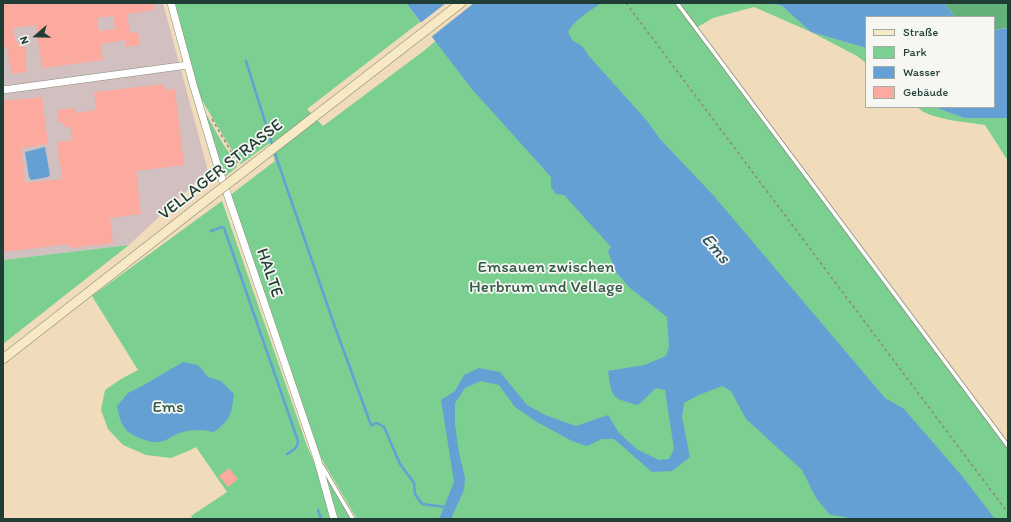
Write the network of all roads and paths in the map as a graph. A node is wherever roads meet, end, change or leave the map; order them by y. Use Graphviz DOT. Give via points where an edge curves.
graph roads {
  1 [pos="171,3"];
  2 [pos="626,3"];
  3 [pos="677,3"];
  4 [pos="459,4"];
  5 [pos="188,66"];
  6 [pos="3,90"];
  7 [pos="211,118"];
  8 [pos="240,167"];
  9 [pos="3,359"];
  10 [pos="1008,446"];
  11 [pos="317,458"];
  12 [pos="1008,514"];
  13 [pos="334,519"];
  14 [pos="353,519"];
  1 -- 5 [label="street, HALTE"];
  2 -- 12 [label="path"];
  3 -- 10 [label="lane"];
  4 -- 9 [label="main road, VELLAGER STRASSE, bridge"];
  5 -- 6 [label="street"];
  5 -- 11 [label="street, HALTE" via="222,180"];
  7 -- 8 [label="path"];
  11 -- 13 [label="street, HALTE"];
  11 -- 14 [label="lane"];
}
